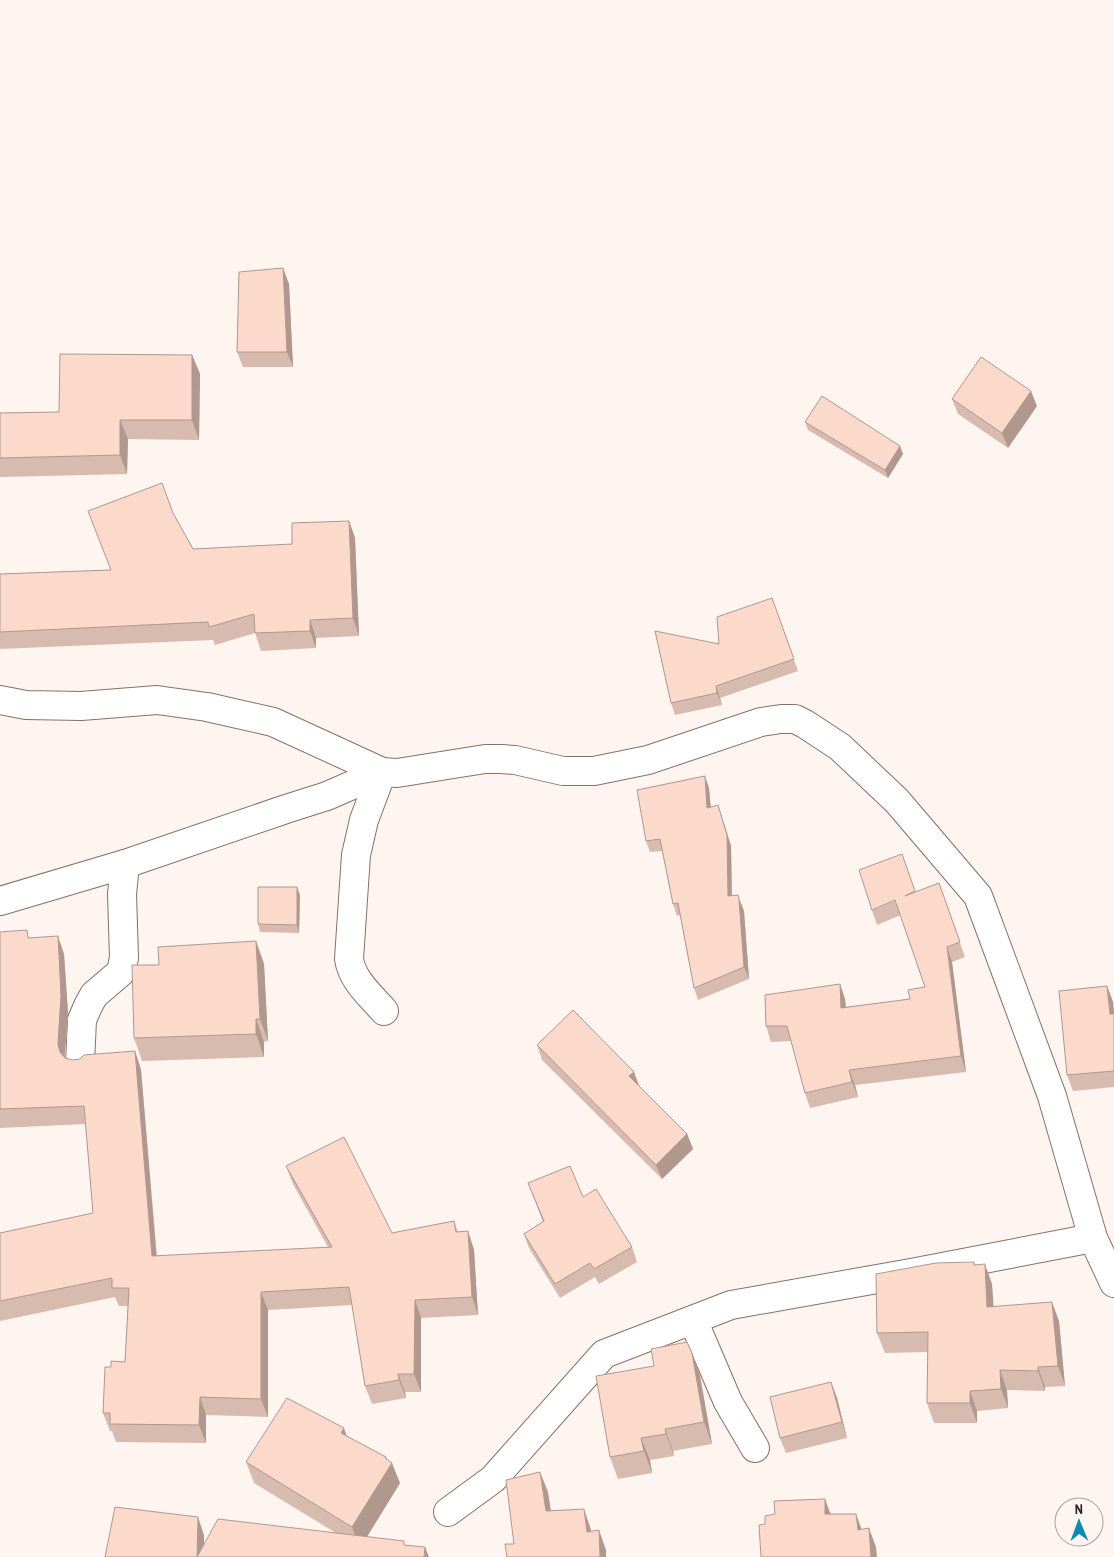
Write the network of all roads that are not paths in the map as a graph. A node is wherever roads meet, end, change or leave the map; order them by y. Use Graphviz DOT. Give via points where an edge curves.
graph roads {
  1 [pos="0,700"];
  2 [pos="382,772"];
  3 [pos="125,864"];
  4 [pos="0,901"];
  5 [pos="384,1011"];
  6 [pos="80,1063"];
  7 [pos="1093,1238"];
  8 [pos="1114,1283"];
  9 [pos="693,1320"];
  10 [pos="755,1448"];
  11 [pos="448,1512"];
  1 -- 2 [label="street" via="26,705 81,706 157,700 207,707 273,722"];
  2 -- 3 [label="street" via="327,796"];
  2 -- 5 [label="street" via="364,820 356,855 349,959 356,977"];
  2 -- 7 [label="street" via="397,773 501,758 563,771 594,771 648,760 761,722 795,719 812,728 840,747 897,801 978,896 1052,1096"];
  3 -- 4 [label="street"];
  3 -- 6 [label="street" via="121,972 94,995 88,1006 82,1020"];
  7 -- 8 [label="street"];
  7 -- 9 [label="street" via="732,1305"];
  9 -- 10 [label="street" via="728,1402"];
  9 -- 11 [label="street" via="604,1354 493,1479"];
}
